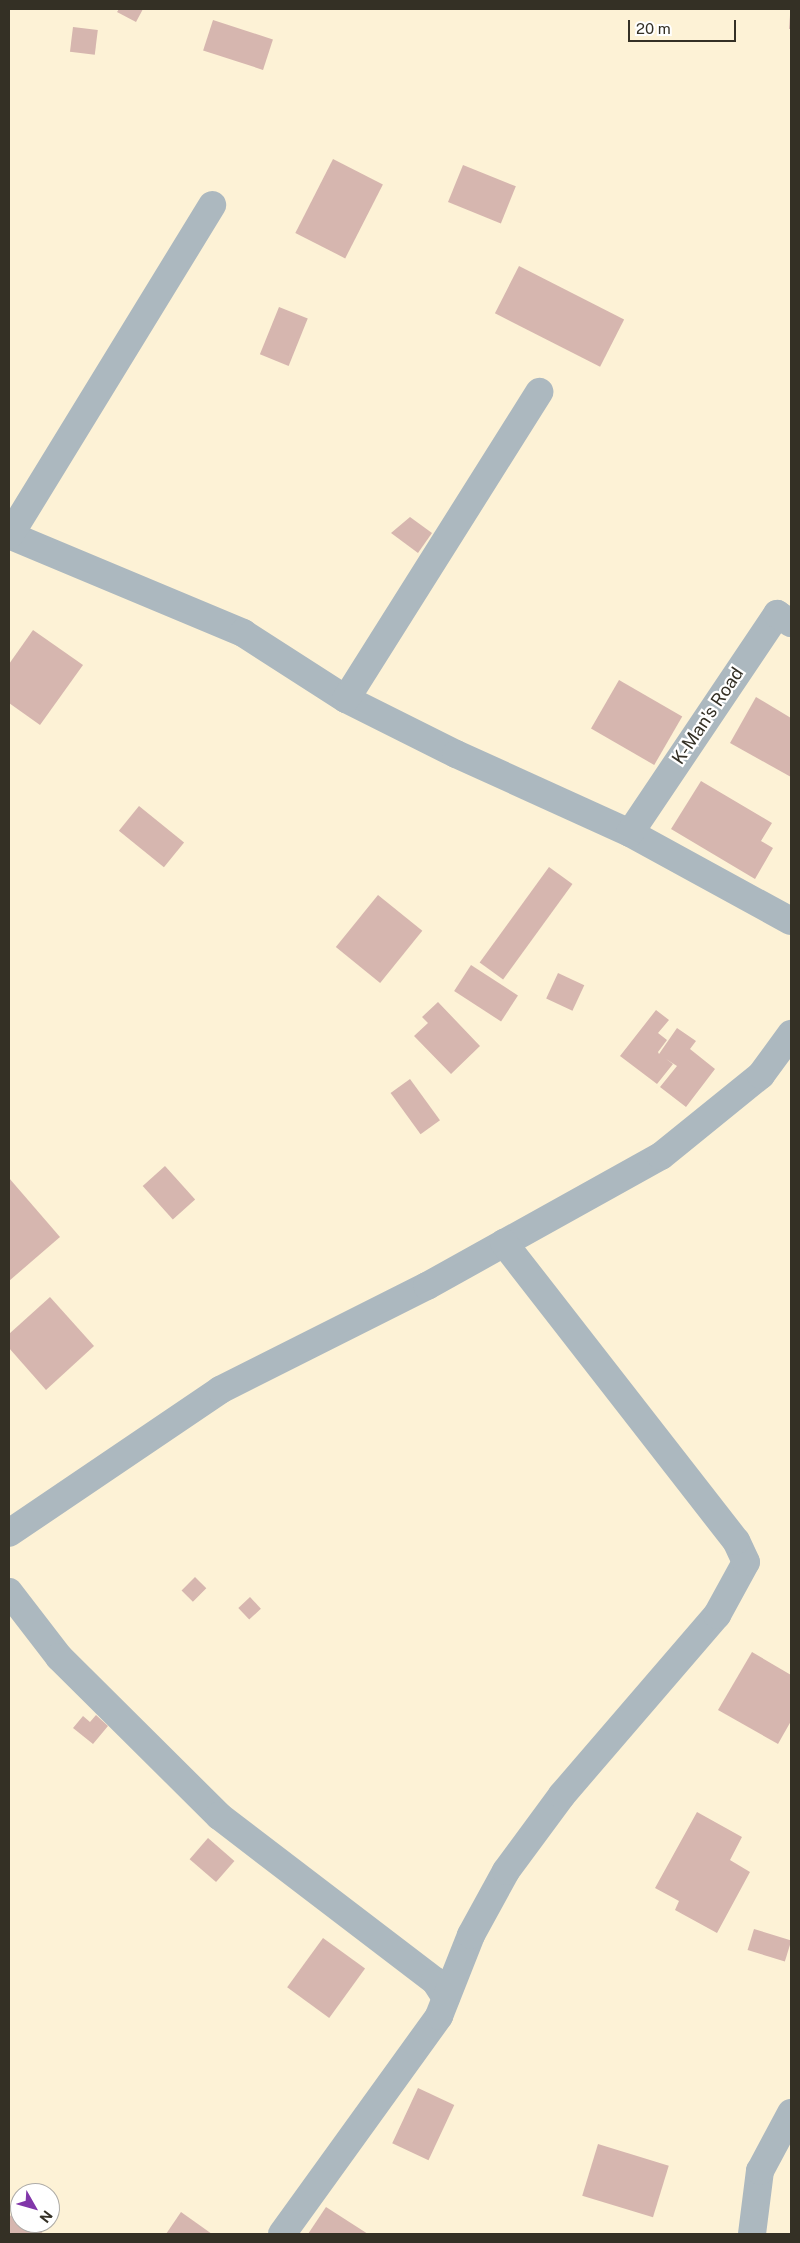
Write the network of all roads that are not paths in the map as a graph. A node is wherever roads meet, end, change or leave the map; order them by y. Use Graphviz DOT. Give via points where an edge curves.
graph roads {
  1 [pos="212,204"];
  2 [pos="540,392"];
  3 [pos="9,535"];
  4 [pos="787,610"];
  5 [pos="346,699"];
  6 [pos="630,833"];
  7 [pos="791,922"];
  8 [pos="791,1034"];
  9 [pos="504,1243"];
  10 [pos="9,1533"];
  11 [pos="9,1592"];
  12 [pos="446,1998"];
  13 [pos="791,2113"];
  14 [pos="282,2234"];
  15 [pos="752,2234"];
  1 -- 3 [label="street"];
  2 -- 5 [label="street"];
  3 -- 5 [label="street" via="243,633"];
  4 -- 6 [label="street, K-Man's Road"];
  5 -- 6 [label="street" via="456,754"];
  6 -- 7 [label="street"];
  8 -- 9 [label="street" via="761,1075 661,1156"];
  9 -- 10 [label="street" via="427,1286 220,1390"];
  9 -- 12 [label="street" via="736,1541 746,1562 717,1616 562,1795 506,1871 471,1935"];
  11 -- 12 [label="street" via="59,1657 219,1816 436,1981"];
  12 -- 14 [label="street" via="439,2016"];
  13 -- 15 [label="street" via="760,2171"];
}
